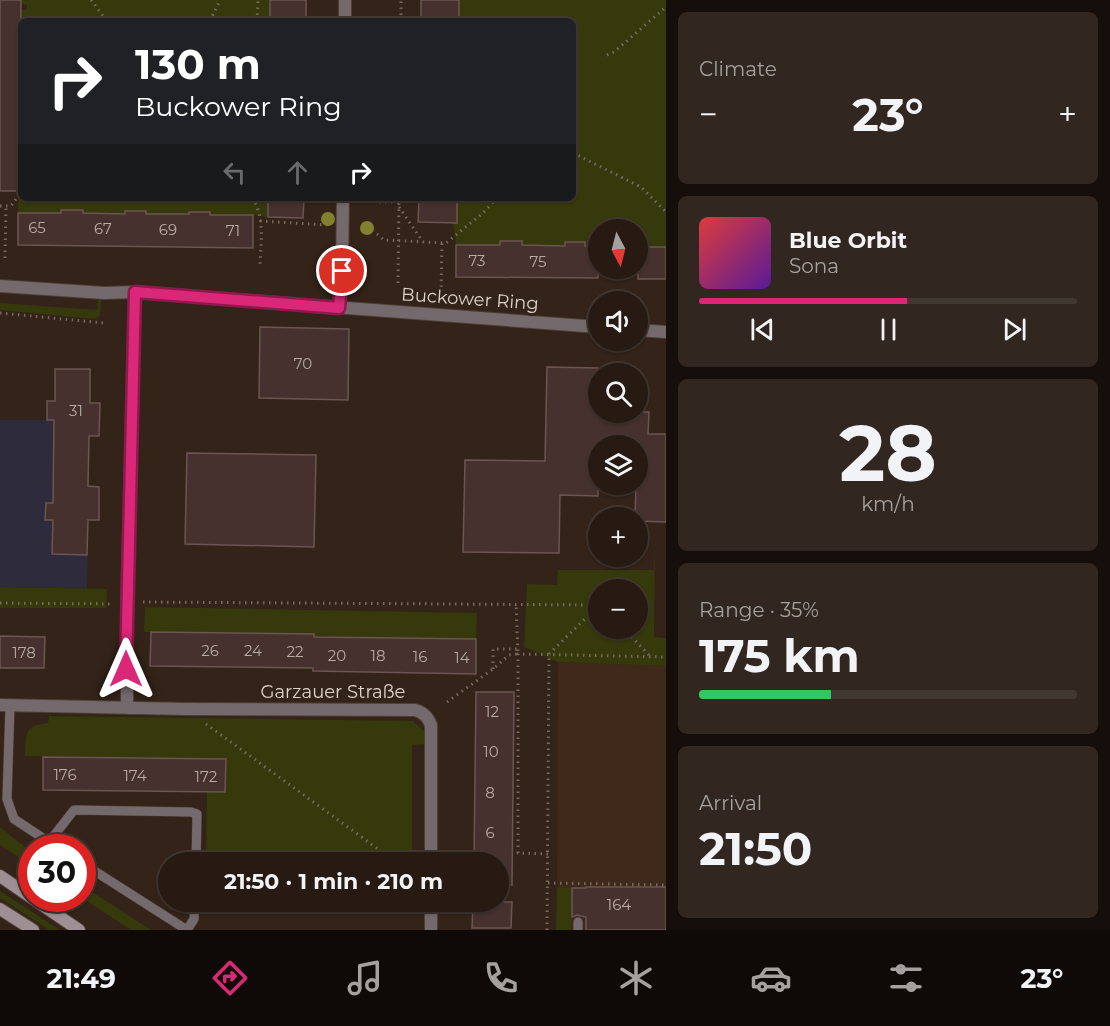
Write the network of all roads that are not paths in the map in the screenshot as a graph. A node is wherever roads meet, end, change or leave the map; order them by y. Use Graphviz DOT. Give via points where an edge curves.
graph roads {
  1 [pos="345,0"];
  2 [pos="345,18"];
  3 [pos="343,201"];
  4 [pos="0,286"];
  5 [pos="135,292"];
  6 [pos="339,308"];
  7 [pos="588,326"];
  8 [pos="648,331"];
  9 [pos="666,332"];
  10 [pos="5,705"];
  11 [pos="127,708"];
  12 [pos="37,834"];
  13 [pos="55,834"];
  14 [pos="196,852"];
  15 [pos="431,852"];
  16 [pos="96,872"];
  17 [pos="0,876"];
  18 [pos="18,888"];
  19 [pos="0,909"];
  20 [pos="53,912"];
  21 [pos="194,912"];
  22 [pos="431,912"];
  23 [pos="33,930"];
  24 [pos="79,930"];
  25 [pos="187,930"];
  26 [pos="431,930"];
  1 -- 2 [label="street"];
  3 -- 6 [label="street"];
  4 -- 5 [label="street, Buckower Ring"];
  5 -- 6 [label="street, Buckower Ring"];
  5 -- 11 [label="street" via="122,604"];
  6 -- 7 [label="street, Buckower Ring"];
  8 -- 9 [label="street"];
  10 -- 11 [label="street, Garzauer Straße"];
  10 -- 12 [label="lane" via="7,799 14,819"];
  11 -- 15 [label="street, Garzauer Straße" via="420,711 431,725"];
  13 -- 14 [label="lane" via="74,810 190,812 197,814"];
  16 -- 25 [label="lane"];
  17 -- 18 [label="street"];
  19 -- 23 [label="street"];
  20 -- 24 [label="street"];
  21 -- 25 [label="lane"];
  22 -- 26 [label="street"];
}
